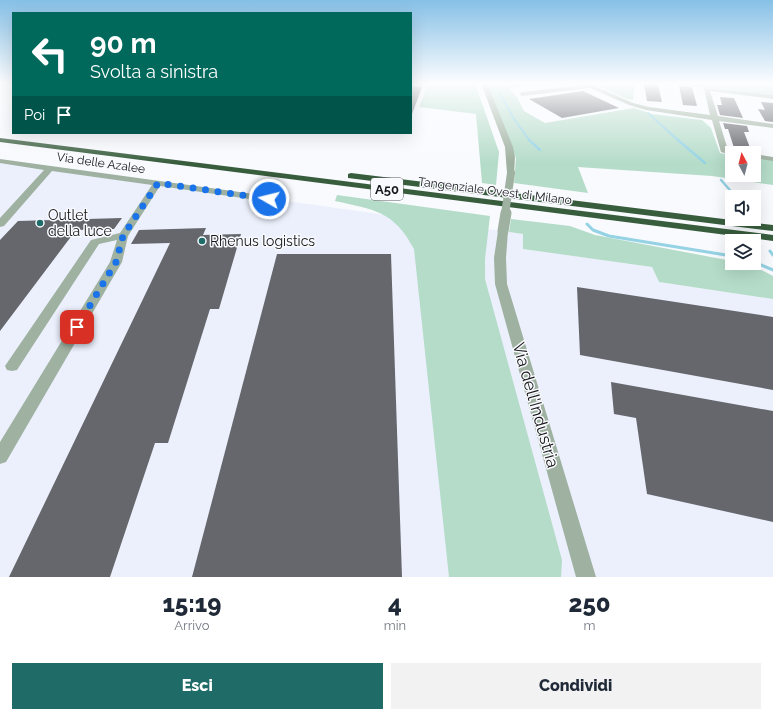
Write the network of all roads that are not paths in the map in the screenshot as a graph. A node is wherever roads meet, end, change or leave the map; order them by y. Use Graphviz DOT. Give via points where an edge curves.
graph roads {
  1 [pos="495,110"];
  2 [pos="656,110"];
  3 [pos="712,110"];
  4 [pos="714,119"];
  5 [pos="773,126"];
  6 [pos="0,132"];
  7 [pos="12,133"];
  8 [pos="16,134"];
  9 [pos="0,140"];
  10 [pos="725,149"];
  11 [pos="761,157"];
  12 [pos="773,159"];
  13 [pos="0,161"];
  14 [pos="50,168"];
  15 [pos="158,183"];
  16 [pos="269,199"];
  17 [pos="5,212"];
  18 [pos="0,224"];
  19 [pos="773,228"];
  20 [pos="123,236"];
  21 [pos="773,238"];
  22 [pos="12,366"];
  23 [pos="0,457"];
  24 [pos="586,577"];
  1 -- 24 [label="street, Via dell'Industria, bridge" via="511,157 500,258 501,284"];
  2 -- 4 [label="street"];
  3 -- 4 [label="street"];
  4 -- 5 [label="street"];
  4 -- 10 [label="street"];
  6 -- 7 [label="highway, Tangenziale Ovest di Milano / A50"];
  8 -- 19 [label="highway, Tangenziale Ovest di Milano / A50"];
  9 -- 21 [label="highway, Tangenziale Ovest di Milano / A50"];
  11 -- 12 [label="street"];
  13 -- 14 [label="street, Via delle Azalee"];
  14 -- 15 [label="street, Via delle Azalee"];
  14 -- 17 [label="street"];
  15 -- 16 [label="street, Via delle Azalee"];
  15 -- 20 [label="street"];
  17 -- 18 [label="street"];
  20 -- 22 [label="street" via="95,242"];
  20 -- 23 [label="street" via="116,262"];
}
